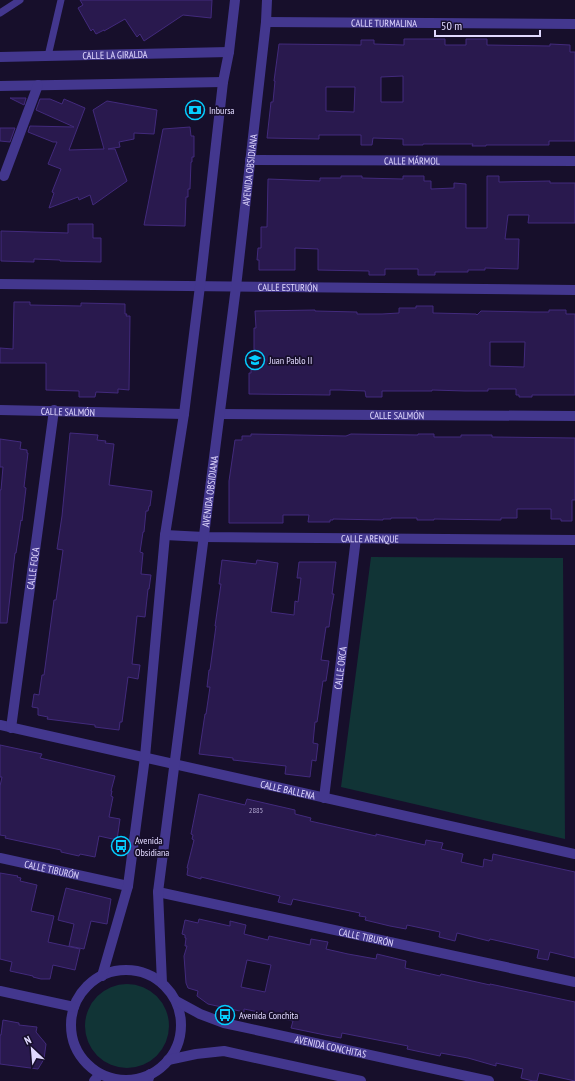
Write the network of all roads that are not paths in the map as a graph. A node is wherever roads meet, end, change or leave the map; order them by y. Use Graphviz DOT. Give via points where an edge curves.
graph roads {
  1 [pos="20,0"];
  2 [pos="61,0"];
  3 [pos="235,0"];
  4 [pos="267,0"];
  5 [pos="0,13"];
  6 [pos="266,22"];
  7 [pos="575,24"];
  8 [pos="229,52"];
  9 [pos="0,56"];
  10 [pos="48,56"];
  11 [pos="224,82"];
  12 [pos="38,85"];
  13 [pos="0,86"];
  14 [pos="250,160"];
  15 [pos="575,161"];
  16 [pos="4,176"];
  17 [pos="0,284"];
  18 [pos="200,286"];
  19 [pos="236,287"];
  20 [pos="575,290"];
  21 [pos="0,410"];
  22 [pos="54,410"];
  23 [pos="184,414"];
  24 [pos="220,414"];
  25 [pos="575,416"];
  26 [pos="166,535"];
  27 [pos="204,537"];
  28 [pos="356,538"];
  29 [pos="575,540"];
  30 [pos="0,725"];
  31 [pos="11,728"];
  32 [pos="145,758"];
  33 [pos="175,764"];
  34 [pos="324,798"];
  35 [pos="575,854"];
  36 [pos="0,858"];
  37 [pos="128,886"];
  38 [pos="158,892"];
  39 [pos="102,976"];
  40 [pos="575,982"];
  41 [pos="162,983"];
  42 [pos="0,991"];
  43 [pos="176,1001"];
  44 [pos="74,1007"];
  45 [pos="168,1060"];
  46 [pos="100,1078"];
  47 [pos="149,1078"];
  48 [pos="361,1081"];
  49 [pos="489,1081"];
  1 -- 5 [label="lane"];
  2 -- 10 [label="lane"];
  3 -- 8 [label="street"];
  4 -- 6 [label="street, AVENIDA OBSIDIANA"];
  6 -- 7 [label="street, CALLE TURMALINA"];
  6 -- 14 [label="street, AVENIDA OBSIDIANA"];
  8 -- 10 [label="street, CALLE LA GIRALDA"];
  8 -- 11 [label="street"];
  9 -- 10 [label="street, CALLE LA GIRALDA"];
  11 -- 12 [label="street"];
  11 -- 18 [label="street"];
  12 -- 13 [label="street"];
  12 -- 16 [label="street"];
  14 -- 15 [label="street, CALLE MÁRMOL"];
  14 -- 19 [label="street, AVENIDA OBSIDIANA"];
  17 -- 18 [label="street, CALLE ESTURIÓN"];
  18 -- 19 [label="street, CALLE ESTURIÓN"];
  18 -- 23 [label="street"];
  19 -- 20 [label="street, CALLE ESTURIÓN"];
  19 -- 24 [label="street, AVENIDA OBSIDIANA"];
  21 -- 22 [label="street, CALLE SALMÓN"];
  22 -- 23 [label="street, CALLE SALMÓN"];
  22 -- 31 [label="street, CALLE FOCA"];
  23 -- 26 [label="street"];
  24 -- 25 [label="street, CALLE SALMÓN"];
  24 -- 27 [label="street, AVENIDA OBSIDIANA"];
  26 -- 27 [label="street, CALLE ARENQUE"];
  26 -- 32 [label="street"];
  27 -- 28 [label="street, CALLE ARENQUE"];
  27 -- 33 [label="street, AVENIDA OBSIDIANA"];
  28 -- 29 [label="street, CALLE ARENQUE"];
  28 -- 34 [label="street, CALLE ORCA"];
  30 -- 31 [label="street, CALLE BALLENA"];
  31 -- 32 [label="street, CALLE BALLENA"];
  32 -- 33 [label="street, CALLE BALLENA"];
  32 -- 37 [label="street"];
  33 -- 34 [label="street, CALLE BALLENA"];
  33 -- 38 [label="street, AVENIDA OBSIDIANA"];
  34 -- 35 [label="street, CALLE BALLENA"];
  36 -- 37 [label="street, CALLE TIBURÓN"];
  37 -- 39 [label="street"];
  38 -- 40 [label="street, CALLE TIBURÓN"];
  38 -- 41 [label="street, AVENIDA OBSIDIANA"];
  39 -- 41 [label="street" via="117,971 133,971 149,975"];
  39 -- 44 [label="street" via="80,994"];
  41 -- 43 [label="street"];
  42 -- 44 [label="street"];
  43 -- 45 [label="street" via="181,1021 178,1042"];
  43 -- 49 [label="street, AVENIDA CONCHITAS" via="224,1023"];
  44 -- 46 [label="street" via="71,1023 78,1052"];
  45 -- 47 [label="street"];
  45 -- 48 [label="street" via="224,1051"];
  46 -- 47 [label="street"];
}
